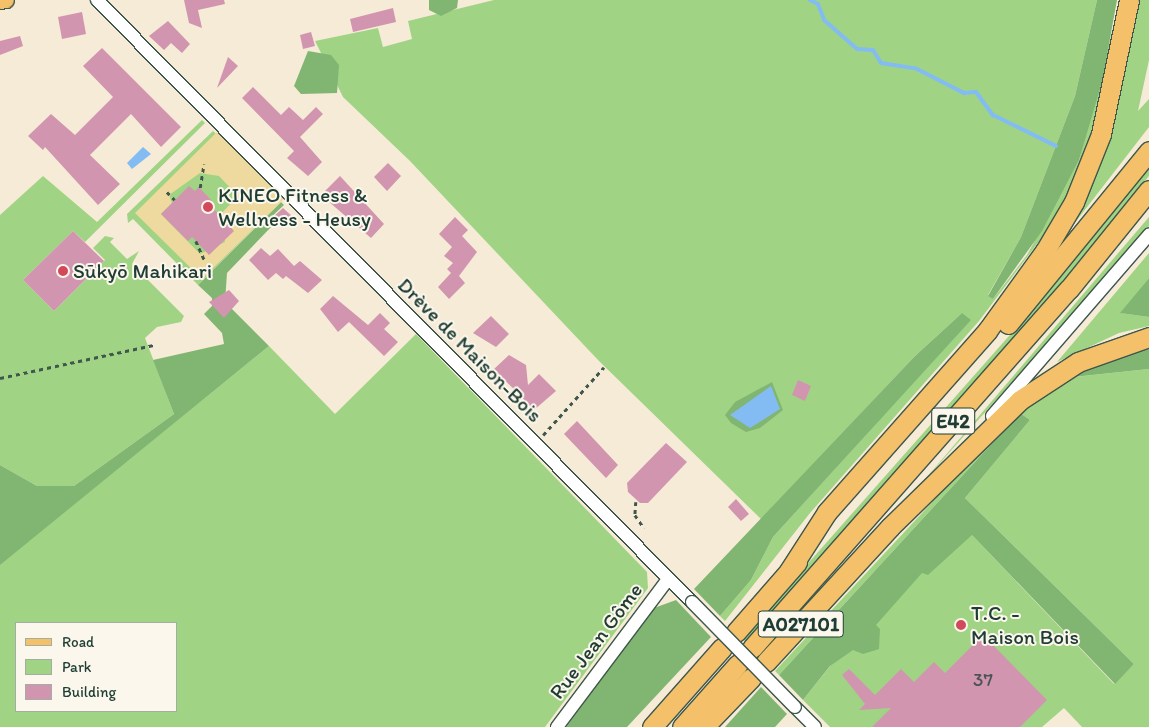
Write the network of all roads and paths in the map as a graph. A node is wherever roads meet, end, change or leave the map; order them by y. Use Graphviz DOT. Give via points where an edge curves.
graph roads {
  1 [pos="6,0"];
  2 [pos="97,0"];
  3 [pos="1129,0"];
  4 [pos="0,1"];
  5 [pos="1149,151"];
  6 [pos="204,164"];
  7 [pos="200,188"];
  8 [pos="1149,190"];
  9 [pos="167,192"];
  10 [pos="175,200"];
  11 [pos="1149,235"];
  12 [pos="196,242"];
  13 [pos="205,261"];
  14 [pos="1149,337"];
  15 [pos="154,345"];
  16 [pos="604,367"];
  17 [pos="0,378"];
  18 [pos="535,444"];
  19 [pos="947,469"];
  20 [pos="636,502"];
  21 [pos="644,528"];
  22 [pos="789,571"];
  23 [pos="668,579"];
  24 [pos="736,632"];
  25 [pos="722,648"];
  26 [pos="752,648"];
  27 [pos="766,662"];
  28 [pos="738,664"];
  29 [pos="751,678"];
  30 [pos="557,727"];
  31 [pos="652,727"];
  32 [pos="682,727"];
  33 [pos="704,727"];
  34 [pos="815,727"];
  1 -- 4 [label="main road"];
  2 -- 18 [label="street, Drève de Maison-Bois"];
  3 -- 22 [label="highway" via="1098,142 1074,202 1045,251 987,331 827,512"];
  5 -- 22 [label="highway, E42" via="1050,276"];
  6 -- 7 [label="path"];
  8 -- 26 [label="highway, E42" via="1063,296"];
  9 -- 10 [label="path"];
  11 -- 19 [label="street"];
  12 -- 13 [label="path"];
  14 -- 19 [label="highway" via="1093,356 1048,379"];
  15 -- 17 [label="path"];
  16 -- 18 [label="path"];
  18 -- 23 [label="street, Drève de Maison-Bois"];
  19 -- 27 [label="highway, A027101"];
  20 -- 21 [label="path" via="635,515"];
  22 -- 24 [label="highway, E42"];
  23 -- 30 [label="street, Rue Jean Gôme"];
  23 -- 34 [label="street, Drève de Maison-Bois, bridge"];
  25 -- 31 [label="highway"];
  28 -- 32 [label="highway"];
  29 -- 33 [label="highway"];
}
